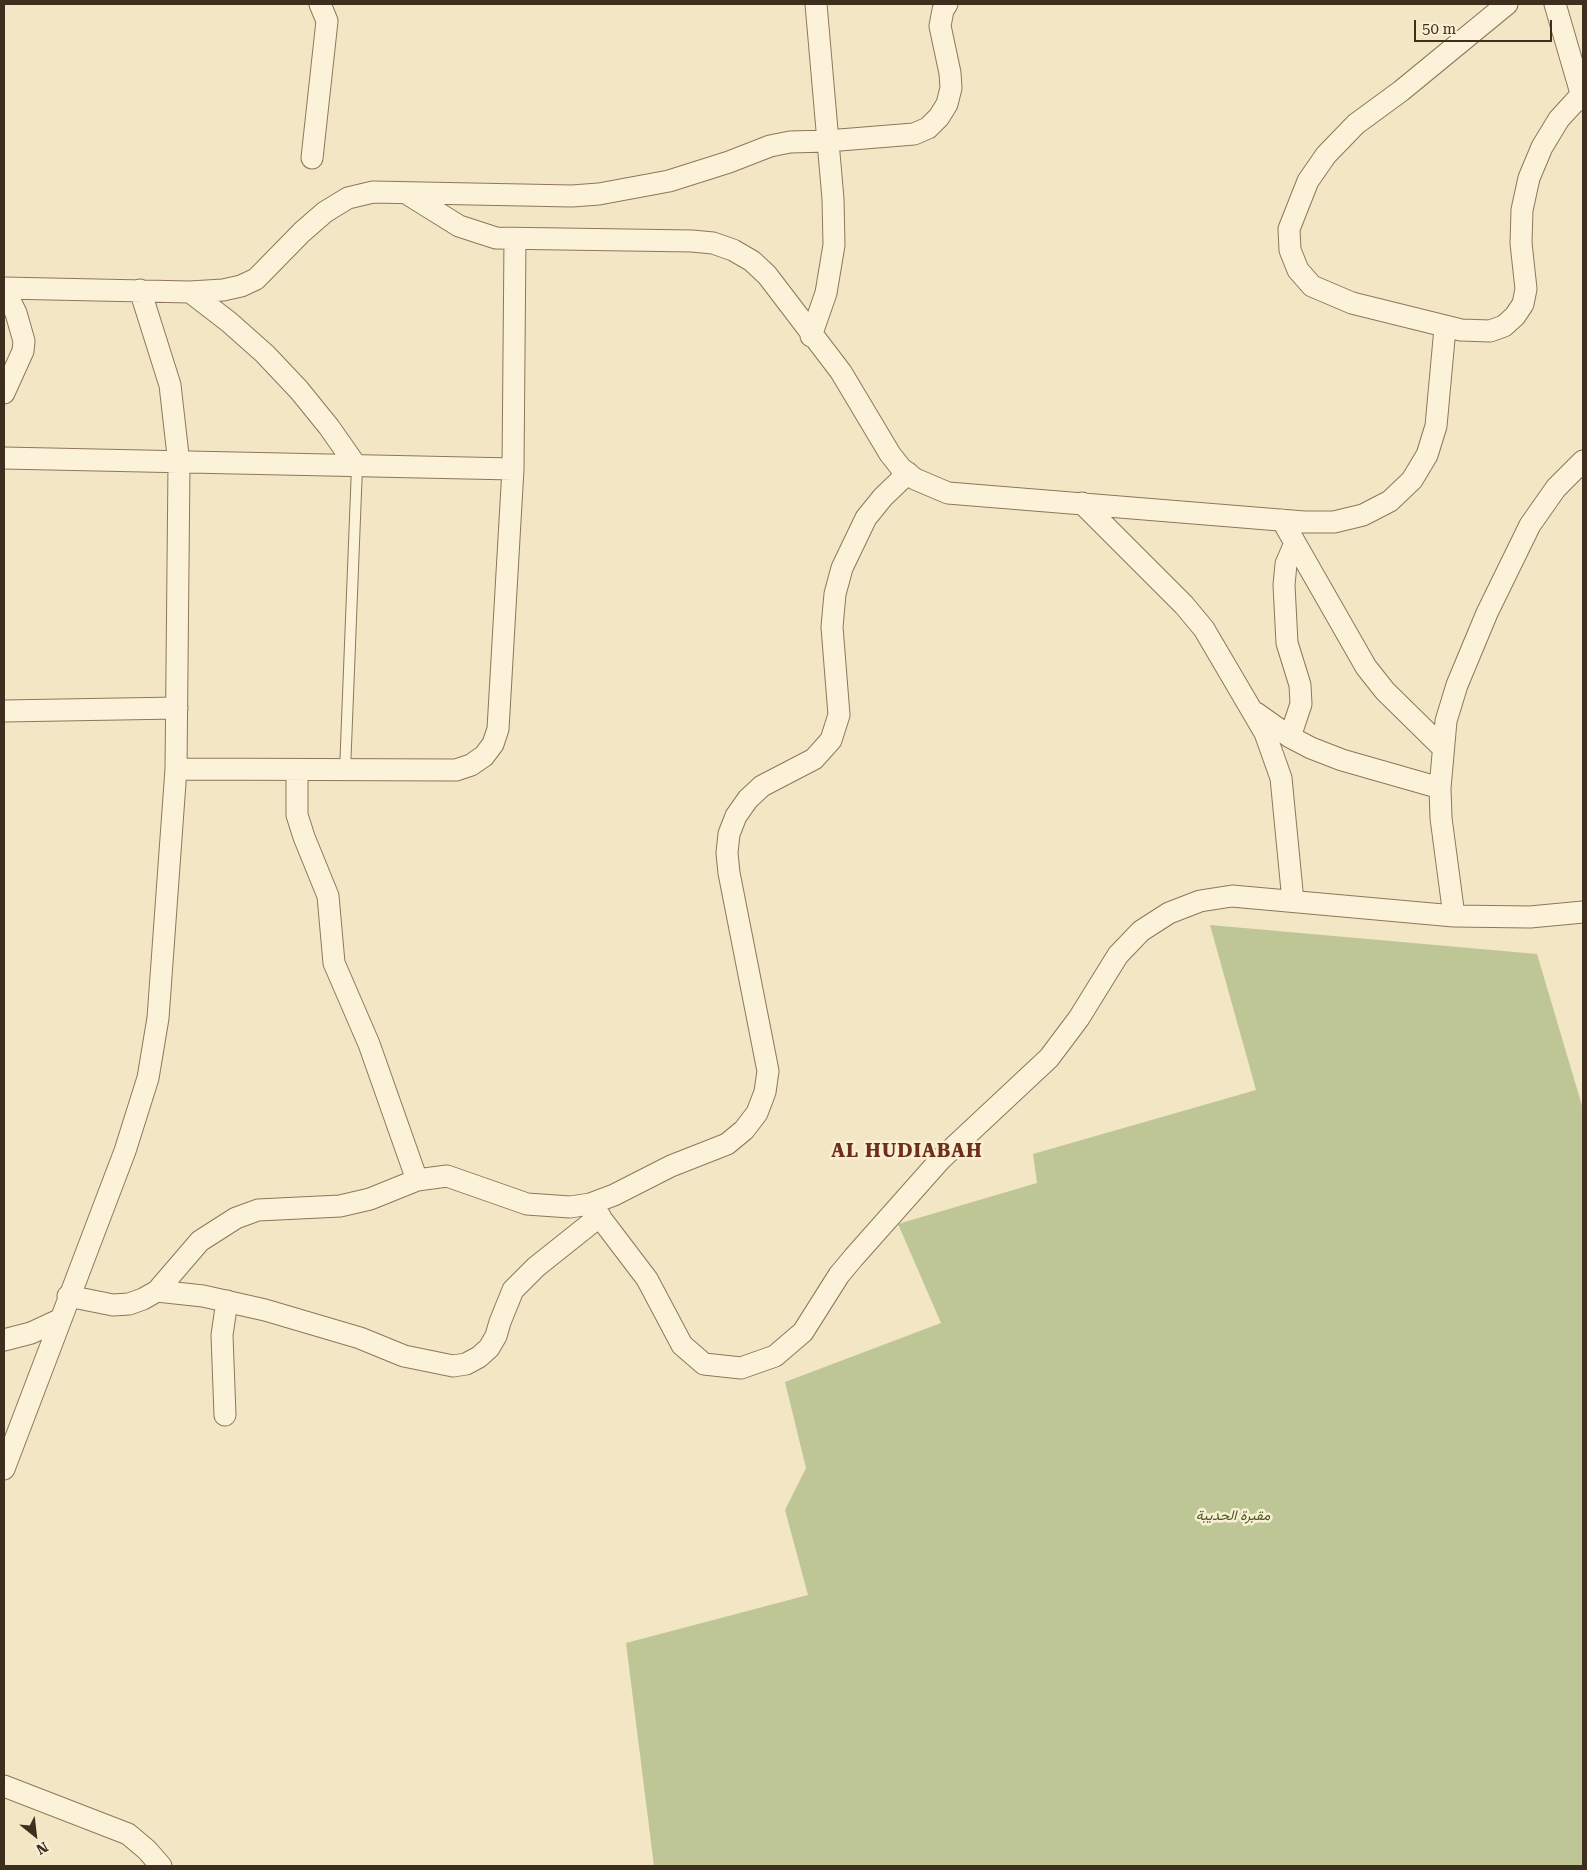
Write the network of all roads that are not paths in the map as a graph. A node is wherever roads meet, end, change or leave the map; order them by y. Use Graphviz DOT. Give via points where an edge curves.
graph roads {
  1 [pos="320,4"];
  2 [pos="816,4"];
  3 [pos="946,4"];
  4 [pos="1507,4"];
  5 [pos="1555,4"];
  6 [pos="1582,97"];
  7 [pos="827,141"];
  8 [pos="312,158"];
  9 [pos="406,193"];
  10 [pos="515,239"];
  11 [pos="4,289"];
  12 [pos="140,290"];
  13 [pos="190,292"];
  14 [pos="1445,328"];
  15 [pos="812,336"];
  16 [pos="4,393"];
  17 [pos="4,458"];
  18 [pos="1583,461"];
  19 [pos="179,464"];
  20 [pos="357,467"];
  21 [pos="513,470"];
  22 [pos="908,473"];
  23 [pos="1082,503"];
  24 [pos="1282,520"];
  25 [pos="1295,543"];
  26 [pos="177,708"];
  27 [pos="1252,710"];
  28 [pos="4,711"];
  29 [pos="1290,738"];
  30 [pos="1443,748"];
  31 [pos="176,769"];
  32 [pos="297,770"];
  33 [pos="345,771"];
  34 [pos="1440,788"];
  35 [pos="1293,901"];
  36 [pos="1583,912"];
  37 [pos="1454,916"];
  38 [pos="417,1180"];
  39 [pos="595,1210"];
  40 [pos="157,1291"];
  41 [pos="68,1296"];
  42 [pos="227,1301"];
  43 [pos="59,1320"];
  44 [pos="4,1340"];
  45 [pos="225,1415"];
  46 [pos="4,1469"];
  47 [pos="4,1786"];
  48 [pos="161,1866"];
  1 -- 8 [label="street" via="327,21"];
  2 -- 7 [label="street"];
  3 -- 7 [label="street" via="940,26 951,88 939,117 928,128 914,134"];
  4 -- 14 [label="street" via="1356,124 1326,155 1308,181 1289,229 1292,257 1312,286 1352,303"];
  5 -- 6 [label="street"];
  6 -- 14 [label="street" via="1559,119 1529,178 1522,210 1521,243 1526,289 1523,304 1504,326 1490,331"];
  7 -- 9 [label="street" via="770,146 676,179 627,191 572,196"];
  7 -- 15 [label="street" via="834,245 826,293"];
  9 -- 10 [label="street" via="460,226 496,238"];
  9 -- 13 [label="street" via="372,192 348,198 302,232 256,279 224,290"];
  10 -- 15 [label="street" via="713,243 752,261 767,275"];
  10 -- 21 [label="street"];
  11 -- 12 [label="street"];
  11 -- 16 [label="street" via="16,313 24,341 23,351"];
  12 -- 13 [label="street"];
  12 -- 19 [label="street" via="170,385"];
  13 -- 20 [label="street" via="265,354 305,397"];
  14 -- 24 [label="street" via="1436,426 1427,455 1412,480 1390,501 1363,515 1334,522"];
  15 -- 22 [label="street" via="841,372 890,454"];
  17 -- 19 [label="street"];
  18 -- 30 [label="street" via="1538,512 1486,613 1457,685 1446,721"];
  19 -- 20 [label="street"];
  19 -- 26 [label="street"];
  20 -- 21 [label="street"];
  20 -- 33 [label="lane"];
  21 -- 33 [label="street" via="498,729 493,744 484,756 456,770"];
  22 -- 23 [label="street" via="931,488 948,494"];
  22 -- 39 [label="street" via="866,518 853,543 835,594 832,627 838,715 831,740 814,759 762,786 736,816 730,834 727,853 729,873 768,1071 765,1092 757,1112 744,1130 727,1144"];
  23 -- 24 [label="street"];
  23 -- 27 [label="street" via="1184,605 1204,630"];
  24 -- 25 [label="street"];
  25 -- 29 [label="street" via="1286,564 1284,586 1287,643 1300,685 1301,704"];
  25 -- 30 [label="street" via="1366,667 1385,691"];
  26 -- 28 [label="street"];
  26 -- 31 [label="street"];
  27 -- 29 [label="street"];
  27 -- 35 [label="street" via="1265,733 1280,778"];
  29 -- 34 [label="street" via="1342,760"];
  30 -- 34 [label="street"];
  31 -- 32 [label="street"];
  31 -- 41 [label="street" via="158,1018 148,1078 125,1151"];
  32 -- 33 [label="street"];
  32 -- 38 [label="street" via="298,815 328,896 334,963 369,1044"];
  34 -- 37 [label="street"];
  35 -- 37 [label="street"];
  35 -- 39 [label="street" via="1232,896 1200,901 1169,913 1141,931 1118,955 1079,1018 1048,1058 941,1159 839,1275 803,1332 775,1356 741,1368 704,1364 682,1345 647,1279"];
  36 -- 37 [label="street" via="1530,917"];
  38 -- 39 [label="street" via="448,1176 527,1204"];
  38 -- 40 [label="street" via="356,1203 258,1210 236,1218 200,1241"];
  39 -- 42 [label="street" via="513,1290 489,1348 466,1364 452,1366 404,1356 360,1338"];
  40 -- 41 [label="street" via="136,1302 113,1305"];
  40 -- 42 [label="street"];
  41 -- 43 [label="street"];
  42 -- 45 [label="street" via="222,1335"];
  43 -- 44 [label="street" via="31,1333"];
  43 -- 46 [label="street"];
  47 -- 48 [label="street" via="128,1834"];
}
